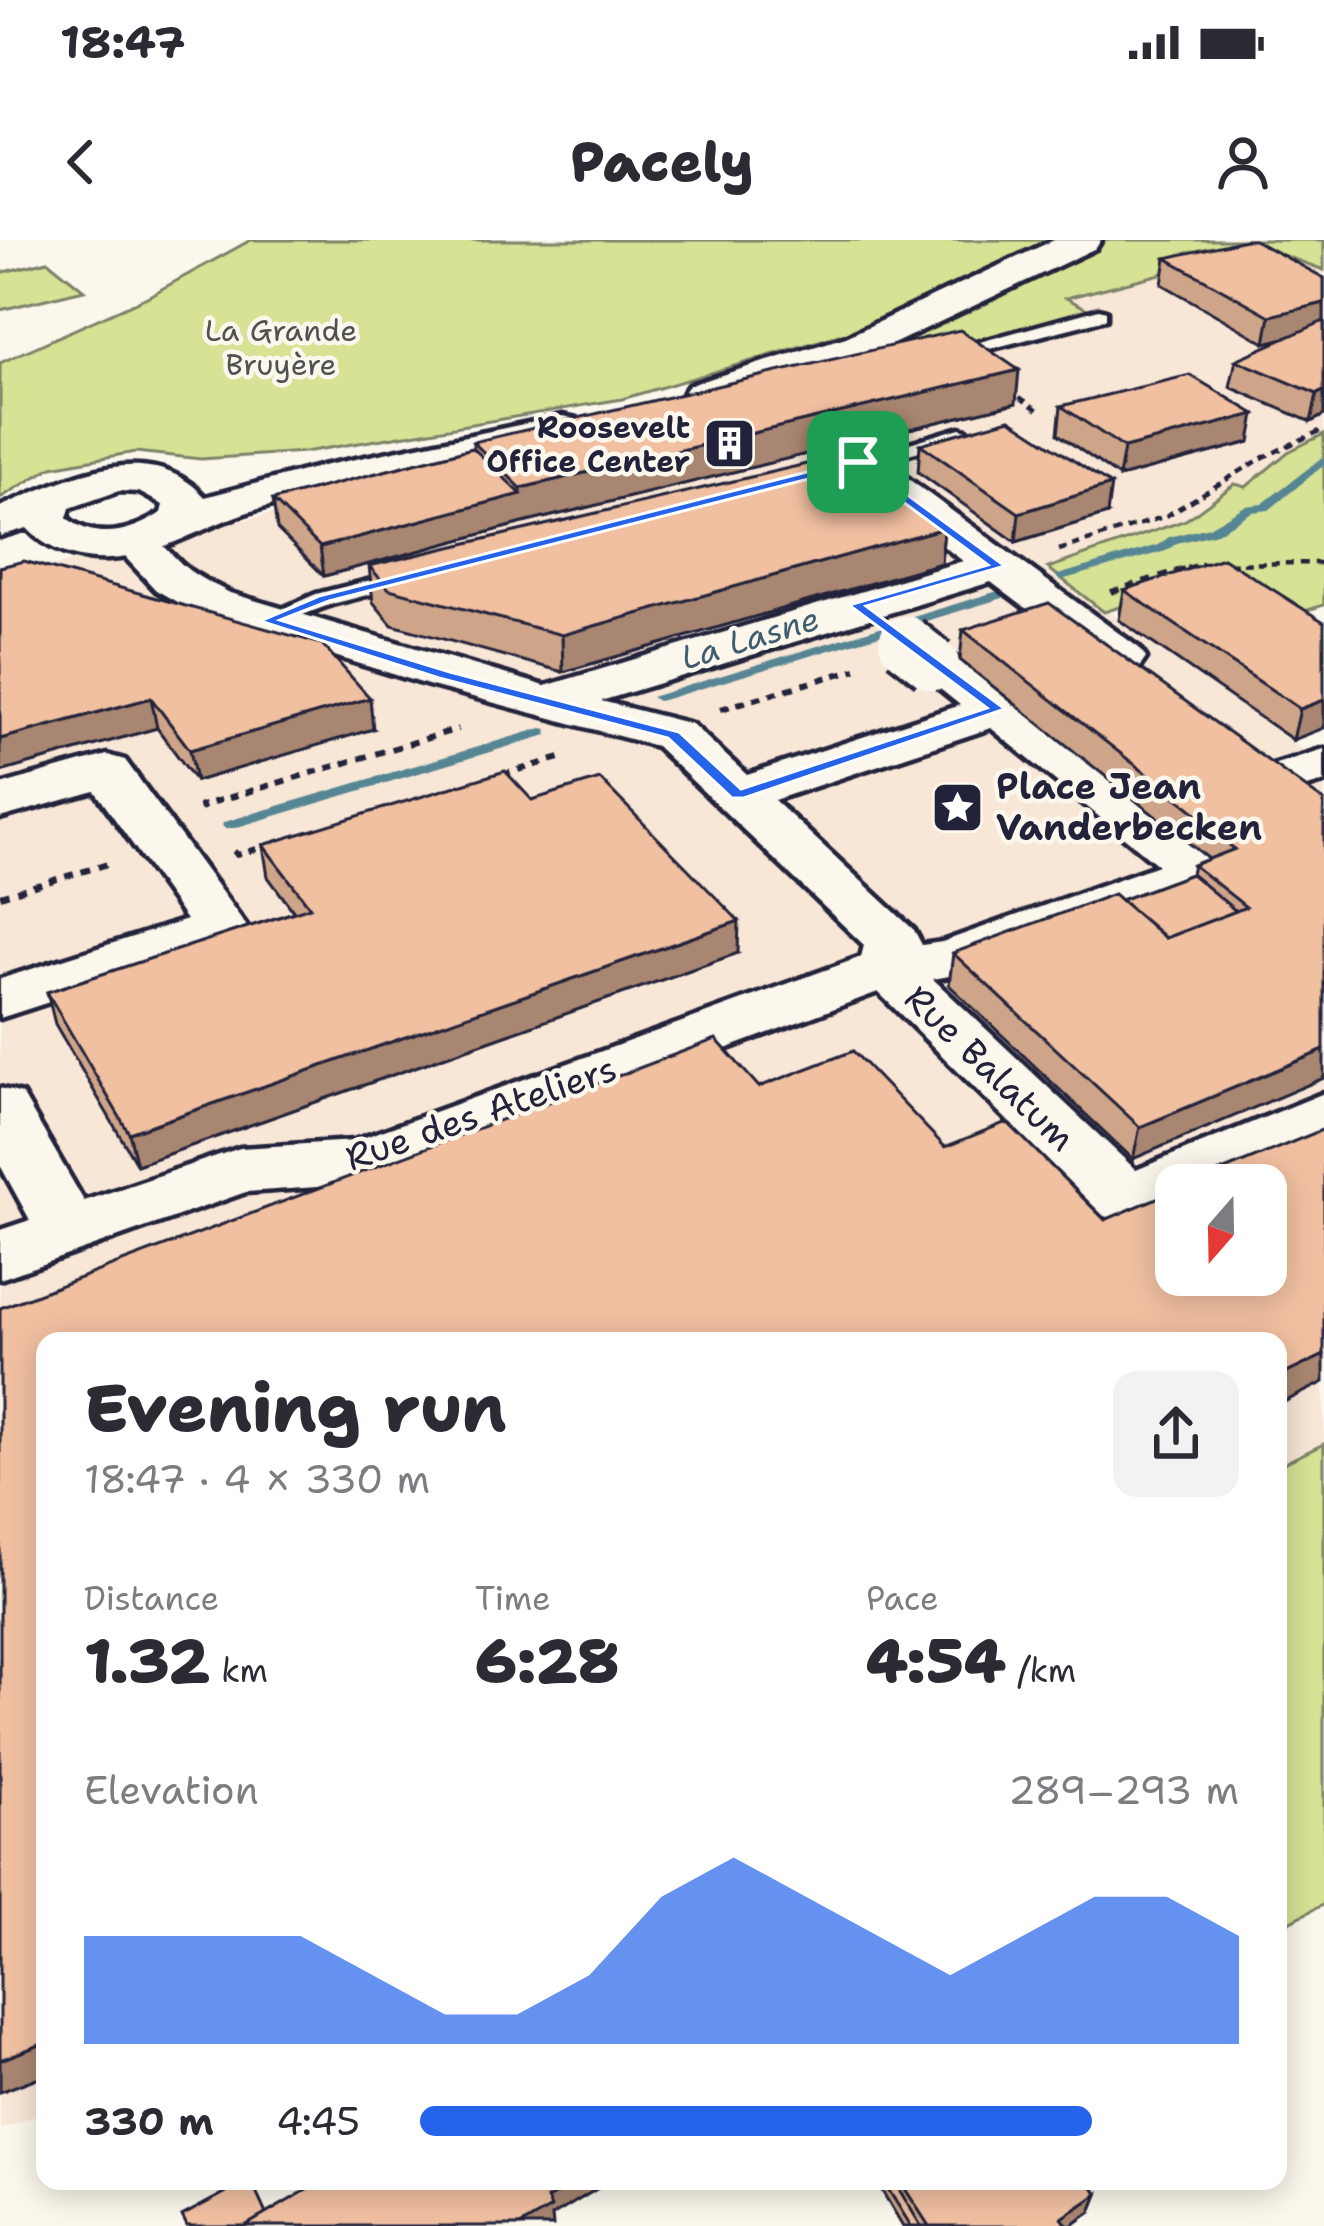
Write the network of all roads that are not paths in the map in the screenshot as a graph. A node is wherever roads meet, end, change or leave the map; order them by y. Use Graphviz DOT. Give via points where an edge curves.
graph roads {
  1 [pos="1083,240"];
  2 [pos="1099,315"];
  3 [pos="910,362"];
  4 [pos="794,368"];
  5 [pos="849,374"];
  6 [pos="655,407"];
  7 [pos="594,421"];
  8 [pos="974,430"];
  9 [pos="396,462"];
  10 [pos="836,468"];
  11 [pos="145,480"];
  12 [pos="49,505"];
  13 [pos="181,520"];
  14 [pos="0,523"];
  15 [pos="134,542"];
  16 [pos="80,544"];
  17 [pos="0,555"];
  18 [pos="998,566"];
  19 [pos="445,568"];
  20 [pos="856,605"];
  21 [pos="267,621"];
  22 [pos="1165,690"];
  23 [pos="546,702"];
  24 [pos="998,709"];
  25 [pos="738,795"];
  26 [pos="0,802"];
  27 [pos="887,968"];
  28 [pos="0,999"];
  29 [pos="0,1109"];
  30 [pos="1324,1114"];
  31 [pos="68,1229"];
  32 [pos="0,1255"];
  1 -- 4 [label="street"];
  2 -- 3 [label="lane"];
  4 -- 5 [label="lane"];
  4 -- 6 [label="street"];
  7 -- 9 [label="street"];
  8 -- 10 [label="lane"];
  9 -- 11 [label="street"];
  9 -- 13 [label="street"];
  10 -- 18 [label="street"];
  11 -- 12 [label="street" via="89,484"];
  11 -- 13 [label="street" via="173,488 186,502"];
  12 -- 14 [label="street"];
  12 -- 16 [label="street" via="44,521 55,535"];
  13 -- 15 [label="street"];
  15 -- 16 [label="street"];
  15 -- 21 [label="street, Rue Balatum" via="172,580"];
  16 -- 17 [label="street"];
  18 -- 20 [label="street"];
  18 -- 22 [label="street"];
  19 -- 21 [label="lane"];
  20 -- 23 [label="street"];
  20 -- 24 [label="street"];
  21 -- 23 [label="street, Rue Balatum"];
  23 -- 25 [label="street, Rue Balatum" via="674,735"];
  24 -- 25 [label="street"];
  24 -- 27 [label="street" via="1197,869 951,959"];
  25 -- 27 [label="street, Rue Balatum" via="894,942"];
  26 -- 28 [label="street" via="106,771 220,928"];
  27 -- 30 [label="street, Rue Balatum" via="1127,1200"];
  27 -- 31 [label="street, Rue des Ateliers" via="360,1162 240,1170"];
  29 -- 31 [label="street"];
  31 -- 32 [label="street, Rue des Ateliers"];
}
